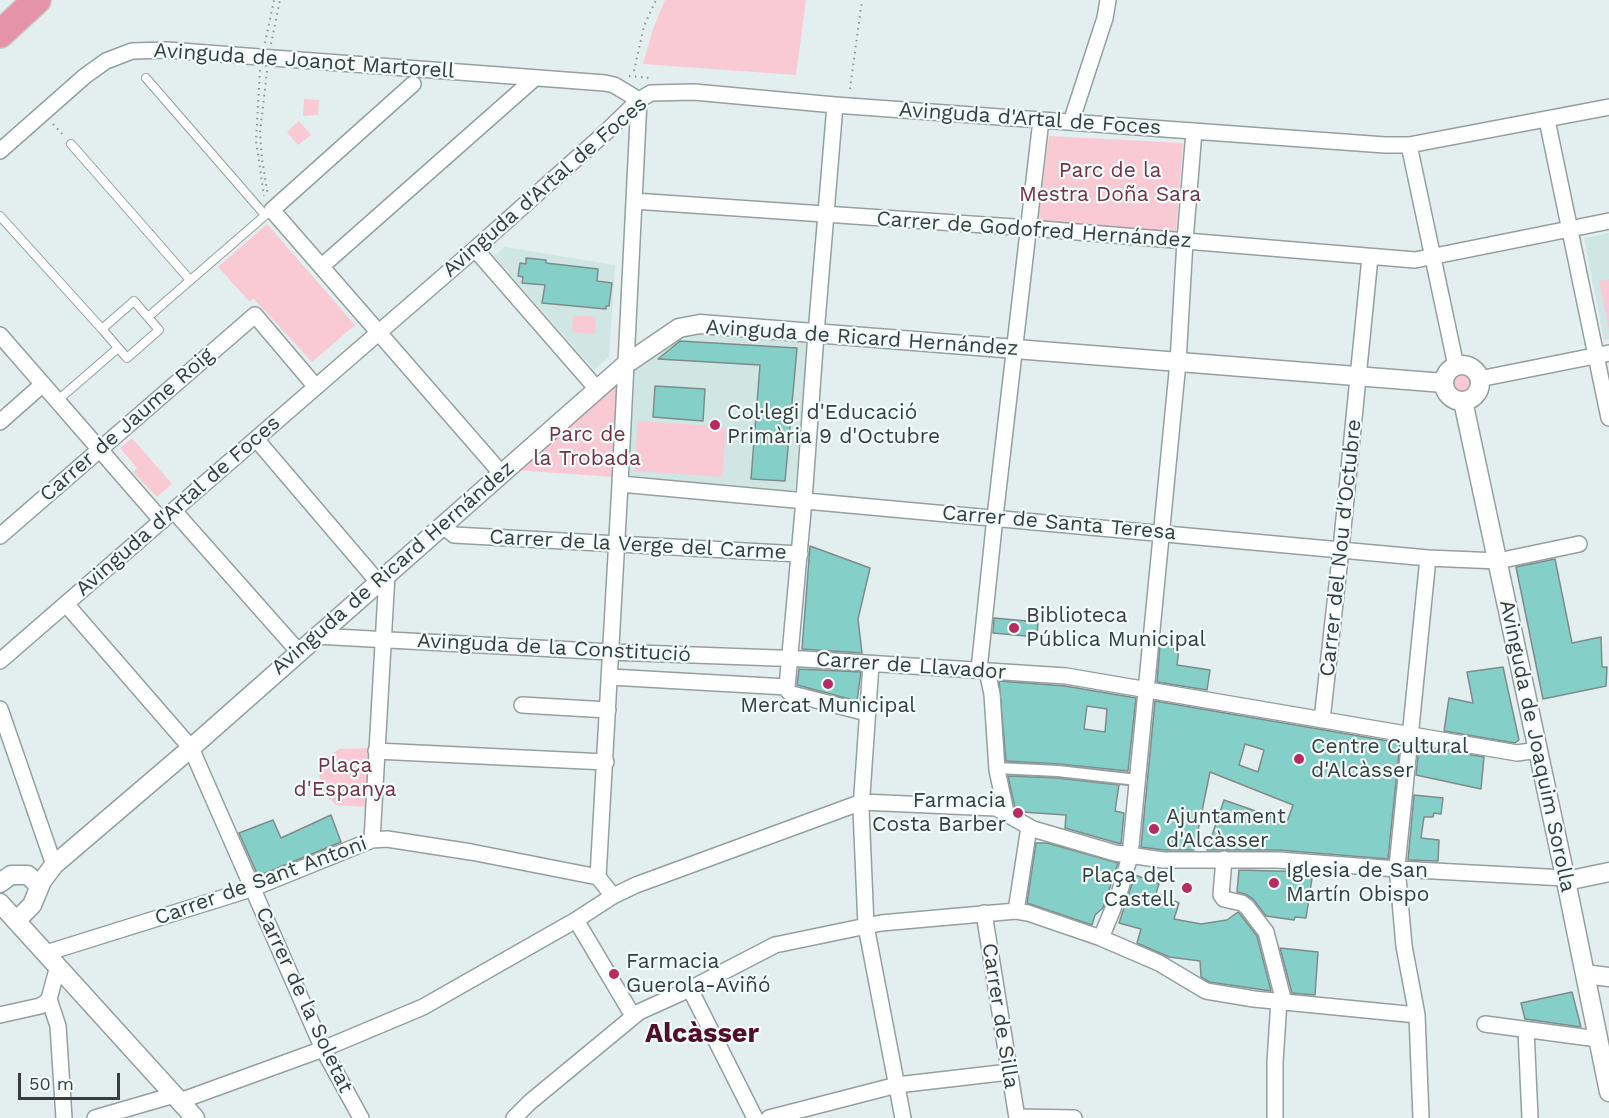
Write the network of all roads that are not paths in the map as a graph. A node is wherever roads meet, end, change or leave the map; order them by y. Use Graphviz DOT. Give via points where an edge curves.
graph roads {
  1 [pos="38,0"];
  2 [pos="1108,0"];
  3 [pos="0,34"];
  4 [pos="146,78"];
  5 [pos="535,78"];
  6 [pos="413,84"];
  7 [pos="639,99"];
  8 [pos="840,99"];
  9 [pos="1609,107"];
  10 [pos="1041,120"];
  11 [pos="1547,120"];
  12 [pos="1071,122"];
  13 [pos="1194,131"];
  14 [pos="71,144"];
  15 [pos="1409,145"];
  16 [pos="0,151"];
  17 [pos="634,201"];
  18 [pos="269,212"];
  19 [pos="825,214"];
  20 [pos="0,216"];
  21 [pos="1609,221"];
  22 [pos="1029,228"];
  23 [pos="1571,229"];
  24 [pos="1185,241"];
  25 [pos="475,249"];
  26 [pos="1370,256"];
  27 [pos="1433,257"];
  28 [pos="322,266"];
  29 [pos="190,280"];
  30 [pos="148,317"];
  31 [pos="102,329"];
  32 [pos="378,332"];
  33 [pos="627,333"];
  34 [pos="816,334"];
  35 [pos="0,335"];
  36 [pos="118,348"];
  37 [pos="648,348"];
  38 [pos="1015,349"];
  39 [pos="1603,354"];
  40 [pos="1178,362"];
  41 [pos="626,364"];
  42 [pos="1456,366"];
  43 [pos="1359,376"];
  44 [pos="1479,380"];
  45 [pos="1444,383"];
  46 [pos="43,384"];
  47 [pos="316,387"];
  48 [pos="597,389"];
  49 [pos="58,400"];
  50 [pos="1463,400"];
  51 [pos="1609,418"];
  52 [pos="0,422"];
  53 [pos="256,439"];
  54 [pos="101,449"];
  55 [pos="501,473"];
  56 [pos="620,484"];
  57 [pos="804,500"];
  58 [pos="168,516"];
  59 [pos="995,517"];
  60 [pos="443,526"];
  61 [pos="1162,532"];
  62 [pos="0,536"];
  63 [pos="616,544"];
  64 [pos="1579,544"];
  65 [pos="1341,549"];
  66 [pos="800,554"];
  67 [pos="1428,558"];
  68 [pos="1498,561"];
  69 [pos="383,578"];
  70 [pos="66,604"];
  71 [pos="316,636"];
  72 [pos="383,639"];
  73 [pos="298,651"];
  74 [pos="611,652"];
  75 [pos="791,658"];
  76 [pos="0,661"];
  77 [pos="871,664"];
  78 [pos="983,670"];
  79 [pos="610,677"];
  80 [pos="787,687"];
  81 [pos="1145,690"];
  82 [pos="522,705"];
  83 [pos="0,709"];
  84 [pos="608,710"];
  85 [pos="867,713"];
  86 [pos="1322,720"];
  87 [pos="1409,735"];
  88 [pos="191,748"];
  89 [pos="1538,750"];
  90 [pos="376,751"];
  91 [pos="606,762"];
  92 [pos="997,768"];
  93 [pos="1137,780"];
  94 [pos="862,802"];
  95 [pos="1006,812"];
  96 [pos="1029,827"];
  97 [pos="372,840"];
  98 [pos="1130,856"];
  99 [pos="1224,859"];
  100 [pos="52,868"];
  101 [pos="1397,869"];
  102 [pos="1609,872"];
  103 [pos="28,875"];
  104 [pos="598,877"];
  105 [pos="1566,879"];
  106 [pos="0,883"];
  107 [pos="251,889"];
  108 [pos="38,891"];
  109 [pos="613,896"];
  110 [pos="0,903"];
  111 [pos="1016,911"];
  112 [pos="984,913"];
  113 [pos="576,920"];
  114 [pos="16,921"];
  115 [pos="866,926"];
  116 [pos="1101,938"];
  117 [pos="52,960"];
  118 [pos="1584,974"];
  119 [pos="1609,976"];
  120 [pos="690,989"];
  121 [pos="49,999"];
  122 [pos="1282,1002"];
  123 [pos="0,1015"];
  124 [pos="1417,1015"];
  125 [pos="633,1016"];
  126 [pos="1485,1023"];
  127 [pos="1527,1030"];
  128 [pos="1598,1039"];
  129 [pos="322,1049"];
  130 [pos="1009,1072"];
  131 [pos="897,1085"];
  132 [pos="1609,1092"];
  133 [pos="177,1098"];
  134 [pos="64,1118"];
  135 [pos="95,1118"];
  136 [pos="195,1118"];
  137 [pos="361,1118"];
  138 [pos="514,1118"];
  139 [pos="755,1118"];
  140 [pos="769,1118"];
  141 [pos="903,1118"];
  142 [pos="1017,1118"];
  143 [pos="1074,1118"];
  144 [pos="1275,1118"];
  145 [pos="1421,1118"];
  146 [pos="1530,1118"];
  1 -- 3 [label="highway"];
  2 -- 12 [label="street" via="1106,18"];
  4 -- 18 [label="lane"];
  5 -- 7 [label="street, Avinguda de Joanot Martorell" via="614,85"];
  5 -- 16 [label="street, Avinguda de Joanot Martorell" via="166,50 132,51 106,61 85,76"];
  5 -- 28 [label="street"];
  6 -- 18 [label="street"];
  7 -- 8 [label="street, Avinguda d'Artal de Foces" via="651,93 678,92"];
  7 -- 17 [label="street"];
  7 -- 25 [label="street, Avinguda d'Artal de Foces"];
  8 -- 10 [label="street, Avinguda d'Artal de Foces"];
  8 -- 19 [label="street"];
  9 -- 11 [label="street, Avinguda d'Artal de Foces"];
  10 -- 12 [label="street, Avinguda d'Artal de Foces"];
  10 -- 22 [label="street"];
  11 -- 15 [label="street, Avinguda d'Artal de Foces"];
  11 -- 23 [label="street"];
  12 -- 13 [label="street, Avinguda d'Artal de Foces"];
  13 -- 15 [label="street, Avinguda d'Artal de Foces"];
  13 -- 24 [label="street"];
  14 -- 29 [label="lane"];
  15 -- 27 [label="street"];
  17 -- 19 [label="street, Carrer de Godofred Hernández"];
  17 -- 33 [label="street"];
  18 -- 28 [label="street"];
  18 -- 29 [label="lane"];
  19 -- 22 [label="street, Carrer de Godofred Hernández"];
  19 -- 34 [label="street"];
  20 -- 31 [label="lane"];
  21 -- 23 [label="street, Carrer de Godofred Hernández"];
  22 -- 24 [label="street, Carrer de Godofred Hernández"];
  22 -- 38 [label="street"];
  23 -- 27 [label="street, Carrer de Godofred Hernández"];
  23 -- 39 [label="street"];
  24 -- 26 [label="street, Carrer de Godofred Hernández"];
  24 -- 40 [label="street"];
  25 -- 32 [label="street, Avinguda d'Artal de Foces"];
  25 -- 48 [label="street"];
  26 -- 27 [label="street, Carrer de Godofred Hernández" via="1415,260"];
  26 -- 43 [label="street, Carrer del Nou d'Octubre"];
  27 -- 42 [label="street"];
  28 -- 32 [label="street"];
  29 -- 30 [label="lane"];
  30 -- 31 [label="lane" via="134,301"];
  30 -- 36 [label="lane" via="159,330 127,358"];
  31 -- 36 [label="lane"];
  32 -- 47 [label="street, Avinguda d'Artal de Foces"];
  32 -- 55 [label="street"];
  33 -- 37 [label="street"];
  33 -- 41 [label="street"];
  34 -- 37 [label="street, Avinguda de Ricard Hernández" via="700,324 679,328"];
  34 -- 38 [label="street, Avinguda de Ricard Hernández"];
  34 -- 57 [label="street"];
  35 -- 46 [label="street"];
  36 -- 49 [label="lane"];
  37 -- 41 [label="street, Avinguda de Ricard Hernández"];
  38 -- 40 [label="street, Avinguda de Ricard Hernández"];
  38 -- 59 [label="street"];
  39 -- 44 [label="street"];
  39 -- 51 [label="street"];
  40 -- 43 [label="street, Avinguda de Ricard Hernández"];
  40 -- 61 [label="street"];
  41 -- 48 [label="street, Avinguda de Ricard Hernández"];
  41 -- 56 [label="street"];
  42 -- 44 [label="street" via="1470,368"];
  42 -- 45 [label="street" via="1447,372"];
  43 -- 45 [label="street, Avinguda de Ricard Hernández"];
  43 -- 65 [label="street, Carrer del Nou d'Octubre"];
  44 -- 50 [label="street" via="1478,391"];
  45 -- 50 [label="street" via="1450,396"];
  46 -- 49 [label="street"];
  46 -- 52 [label="street"];
  47 -- 53 [label="street, Avinguda d'Artal de Foces"];
  47 -- 54 [label="street, Carrer de Jaume Roig" via="255,315"];
  48 -- 55 [label="street, Avinguda de Ricard Hernández"];
  49 -- 54 [label="street"];
  50 -- 68 [label="street, Avinguda de Joaquim Sorolla"];
  53 -- 58 [label="street, Avinguda d'Artal de Foces"];
  53 -- 69 [label="street"];
  54 -- 58 [label="street"];
  54 -- 62 [label="street, Carrer de Jaume Roig"];
  55 -- 60 [label="street, Avinguda de Ricard Hernández"];
  56 -- 57 [label="street, Carrer de Santa Teresa"];
  56 -- 63 [label="street"];
  57 -- 59 [label="street, Carrer de Santa Teresa"];
  57 -- 66 [label="street"];
  58 -- 70 [label="street, Avinguda d'Artal de Foces"];
  58 -- 73 [label="street"];
  59 -- 61 [label="street, Carrer de Santa Teresa"];
  59 -- 78 [label="street"];
  60 -- 63 [label="street, Carrer de la Verge del Carme" via="454,535"];
  60 -- 69 [label="street, Avinguda de Ricard Hernández"];
  61 -- 65 [label="street, Carrer de Santa Teresa"];
  61 -- 81 [label="street"];
  63 -- 66 [label="street, Carrer de la Verge del Carme"];
  63 -- 74 [label="street"];
  64 -- 68 [label="street, Carrer de Santa Teresa"];
  65 -- 67 [label="street, Carrer de Santa Teresa"];
  65 -- 86 [label="street, Carrer del Nou d'Octubre"];
  66 -- 75 [label="street"];
  67 -- 68 [label="street, Carrer de Santa Teresa"];
  67 -- 87 [label="street"];
  68 -- 89 [label="street, Avinguda de Joaquim Sorolla"];
  69 -- 71 [label="street, Avinguda de Ricard Hernández"];
  69 -- 72 [label="street"];
  70 -- 76 [label="street, Avinguda d'Artal de Foces"];
  70 -- 88 [label="street, Carrer de la Soletat"];
  71 -- 72 [label="street, Avinguda de la Constitució"];
  71 -- 73 [label="street, Avinguda de Ricard Hernández"];
  72 -- 74 [label="street, Avinguda de la Constitució"];
  72 -- 90 [label="street"];
  73 -- 88 [label="street, Avinguda de Ricard Hernández"];
  74 -- 75 [label="street, Avinguda de la Constitució"];
  74 -- 79 [label="street"];
  75 -- 77 [label="street, Carrer de Llavador"];
  75 -- 80 [label="street, Carrer de Llavador"];
  77 -- 78 [label="street, Carrer de Llavador"];
  77 -- 85 [label="street"];
  78 -- 81 [label="street, Carrer de Llavador" via="1066,676"];
  78 -- 92 [label="street" via="992,694"];
  79 -- 80 [label="street, Avinguda de la Constitució"];
  79 -- 84 [label="street"];
  80 -- 85 [label="street, Carrer de Llavador" via="792,694"];
  81 -- 86 [label="street, Carrer de Llavador"];
  81 -- 93 [label="street"];
  82 -- 84 [label="street"];
  83 -- 100 [label="street"];
  84 -- 91 [label="street"];
  85 -- 94 [label="street"];
  86 -- 87 [label="street, Carrer de Llavador"];
  87 -- 89 [label="street, Carrer de Llavador" via="1516,753"];
  87 -- 101 [label="street"];
  88 -- 100 [label="street, Avinguda de Ricard Hernández"];
  88 -- 107 [label="street, Carrer de la Soletat"];
  89 -- 105 [label="street, Avinguda de Joaquim Sorolla"];
  90 -- 91 [label="street"];
  90 -- 97 [label="street"];
  91 -- 104 [label="street"];
  92 -- 93 [label="street"];
  92 -- 95 [label="street"];
  93 -- 98 [label="street"];
  94 -- 95 [label="street" via="989,807"];
  94 -- 109 [label="street"];
  94 -- 115 [label="street"];
  95 -- 96 [label="street"];
  96 -- 98 [label="street"];
  96 -- 111 [label="street"];
  97 -- 104 [label="street, Carrer de Sant Antoni" via="471,852"];
  97 -- 107 [label="street, Carrer de Sant Antoni"];
  98 -- 99 [label="street"];
  98 -- 116 [label="street"];
  99 -- 101 [label="street"];
  99 -- 122 [label="street" via="1221,895 1245,906 1266,932"];
  100 -- 103 [label="street, Avinguda de Ricard Hernández"];
  100 -- 108 [label="street, Avinguda de Ricard Hernández"];
  101 -- 105 [label="street"];
  101 -- 124 [label="street" via="1404,946"];
  102 -- 105 [label="street"];
  103 -- 106 [label="street, Avinguda de Ricard Hernández" via="11,875"];
  103 -- 108 [label="street"];
  104 -- 109 [label="street"];
  105 -- 118 [label="street, Avinguda de Joaquim Sorolla"];
  107 -- 117 [label="street, Carrer de Sant Antoni"];
  107 -- 129 [label="street, Carrer de la Soletat"];
  108 -- 114 [label="street, Avinguda de Ricard Hernández" via="32,905"];
  109 -- 113 [label="street"];
  110 -- 114 [label="street"];
  111 -- 112 [label="street"];
  111 -- 116 [label="street"];
  112 -- 115 [label="street"];
  112 -- 130 [label="street, Carrer de Silla"];
  113 -- 125 [label="street"];
  113 -- 129 [label="street" via="423,1007"];
  114 -- 117 [label="street"];
  115 -- 120 [label="street" via="775,945"];
  115 -- 131 [label="street"];
  116 -- 122 [label="street" via="1159,963 1206,991"];
  117 -- 121 [label="street"];
  117 -- 133 [label="street"];
  118 -- 119 [label="street"];
  118 -- 128 [label="street, Avinguda de Joaquim Sorolla"];
  120 -- 125 [label="street"];
  120 -- 139 [label="street"];
  121 -- 123 [label="street" via="40,1006"];
  121 -- 134 [label="street" via="58,1026"];
  122 -- 124 [label="street"];
  122 -- 144 [label="street" via="1275,1062"];
  124 -- 145 [label="street"];
  125 -- 138 [label="street"];
  126 -- 127 [label="street"];
  127 -- 128 [label="street"];
  127 -- 146 [label="street"];
  128 -- 132 [label="street, Avinguda de Joaquim Sorolla"];
  129 -- 133 [label="street"];
  129 -- 137 [label="street, Carrer de la Soletat"];
  130 -- 131 [label="street"];
  130 -- 142 [label="street, Carrer de Silla"];
  131 -- 140 [label="street"];
  131 -- 141 [label="street"];
  133 -- 135 [label="street"];
  133 -- 136 [label="street"];
  142 -- 143 [label="street"];
}
